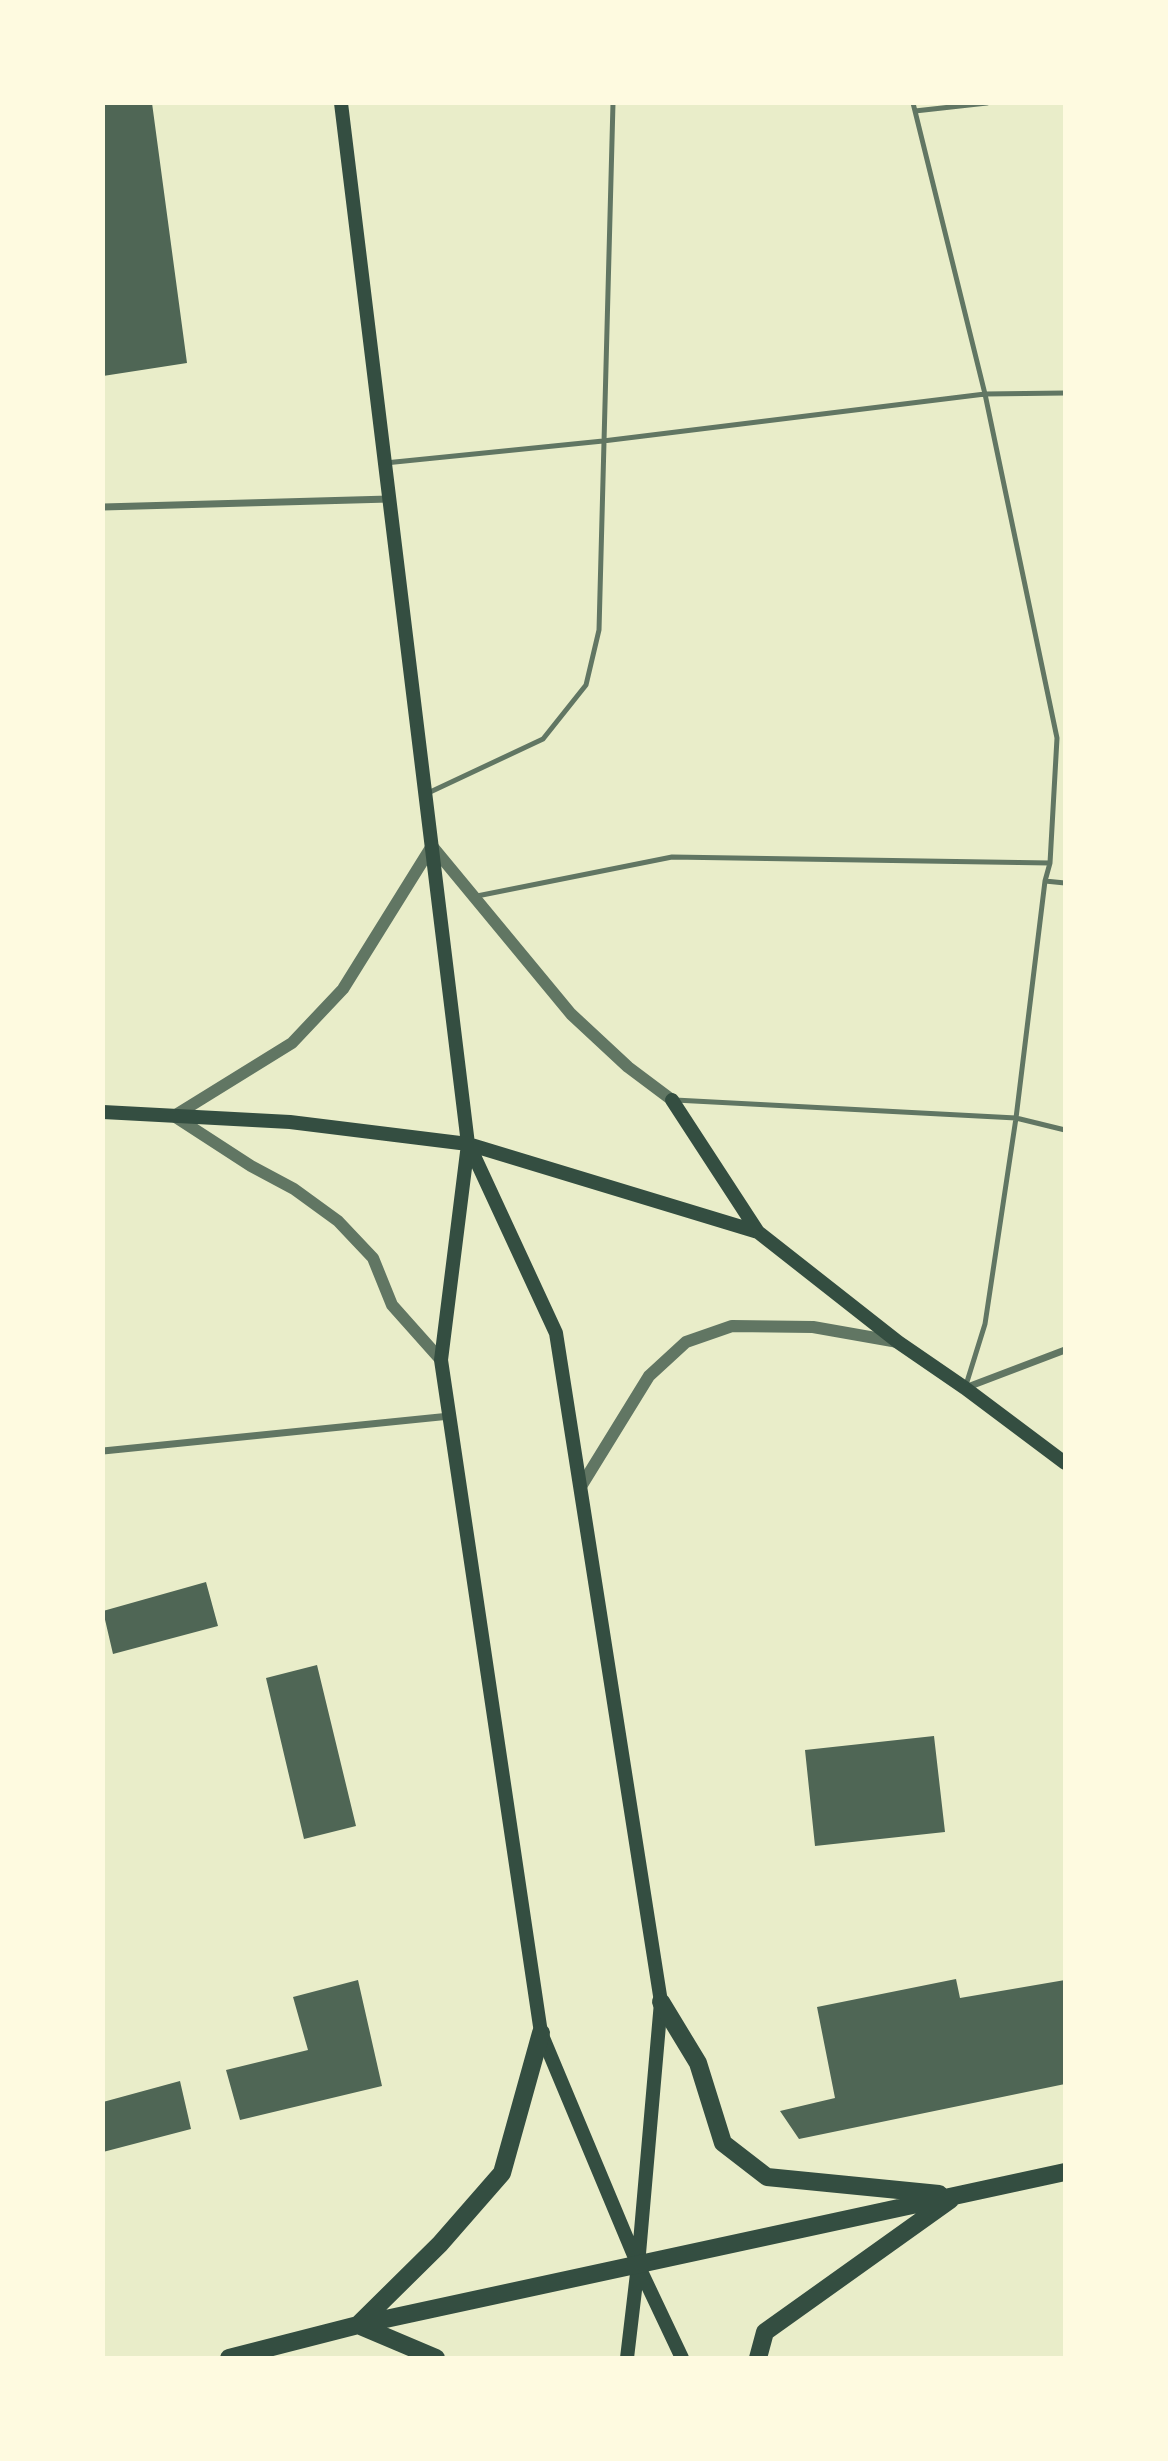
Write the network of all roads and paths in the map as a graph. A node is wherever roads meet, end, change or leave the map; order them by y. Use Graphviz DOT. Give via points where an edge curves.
graph roads {
  1 [pos="341,103"];
  2 [pos="613,103"];
  3 [pos="913,103"];
  4 [pos="987,103"];
  5 [pos="915,111"];
  6 [pos="1065,393"];
  7 [pos="985,394"];
  8 [pos="603,442"];
  9 [pos="385,463"];
  10 [pos="389,499"];
  11 [pos="103,507"];
  12 [pos="1065,733"];
  13 [pos="1057,738"];
  14 [pos="426,794"];
  15 [pos="432,846"];
  16 [pos="1050,863"];
  17 [pos="1045,881"];
  18 [pos="1065,883"];
  19 [pos="474,897"];
  20 [pos="672,1100"];
  21 [pos="103,1112"];
  22 [pos="174,1116"];
  23 [pos="1016,1118"];
  24 [pos="1065,1130"];
  25 [pos="468,1144"];
  26 [pos="758,1232"];
  27 [pos="898,1342"];
  28 [pos="1065,1350"];
  29 [pos="441,1360"];
  30 [pos="965,1388"];
  31 [pos="450,1416"];
  32 [pos="103,1451"];
  33 [pos="1065,1463"];
  34 [pos="580,1488"];
  35 [pos="661,2002"];
  36 [pos="541,2033"];
  37 [pos="1065,2172"];
  38 [pos="956,2196"];
  39 [pos="638,2265"];
  40 [pos="358,2325"];
  41 [pos="229,2358"];
  42 [pos="436,2358"];
  43 [pos="626,2358"];
  44 [pos="682,2358"];
  45 [pos="758,2358"];
  1 -- 9 [label="main road"];
  2 -- 8 [label="lane"];
  3 -- 5 [label="lane"];
  4 -- 5 [label="lane"];
  5 -- 7 [label="lane"];
  6 -- 7 [label="lane"];
  7 -- 8 [label="lane"];
  7 -- 13 [label="lane"];
  8 -- 9 [label="lane"];
  8 -- 14 [label="lane" via="599,629 586,685 544,739"];
  9 -- 10 [label="main road"];
  10 -- 11 [label="street"];
  10 -- 14 [label="main road"];
  12 -- 13 [label="lane"];
  13 -- 16 [label="lane"];
  14 -- 15 [label="main road"];
  15 -- 19 [label="street"];
  15 -- 22 [label="street" via="343,989 292,1043"];
  15 -- 25 [label="main road"];
  16 -- 17 [label="lane"];
  16 -- 19 [label="lane" via="671,857"];
  17 -- 18 [label="lane"];
  17 -- 23 [label="lane"];
  19 -- 20 [label="street" via="571,1014"];
  20 -- 23 [label="lane"];
  20 -- 26 [label="main road"];
  21 -- 22 [label="main road"];
  22 -- 25 [label="main road" via="290,1122"];
  22 -- 29 [label="street" via="338,1221 373,1258 392,1305"];
  23 -- 24 [label="lane"];
  23 -- 30 [label="lane" via="985,1324"];
  25 -- 26 [label="main road"];
  25 -- 29 [label="main road"];
  25 -- 34 [label="main road" via="556,1333"];
  26 -- 27 [label="main road"];
  27 -- 30 [label="main road"];
  27 -- 34 [label="street" via="813,1326 732,1326 686,1342 649,1376"];
  28 -- 30 [label="street"];
  29 -- 31 [label="main road"];
  30 -- 33 [label="main road"];
  31 -- 32 [label="street"];
  31 -- 36 [label="main road"];
  34 -- 35 [label="main road"];
  35 -- 38 [label="main road" via="698,2063 723,2143 767,2178"];
  35 -- 39 [label="main road"];
  36 -- 39 [label="main road"];
  36 -- 40 [label="main road" via="502,2174"];
  37 -- 38 [label="main road"];
  38 -- 39 [label="main road"];
  38 -- 45 [label="main road" via="765,2332"];
  39 -- 40 [label="main road"];
  39 -- 43 [label="main road"];
  39 -- 44 [label="main road"];
  40 -- 41 [label="main road"];
  40 -- 42 [label="main road"];
}
